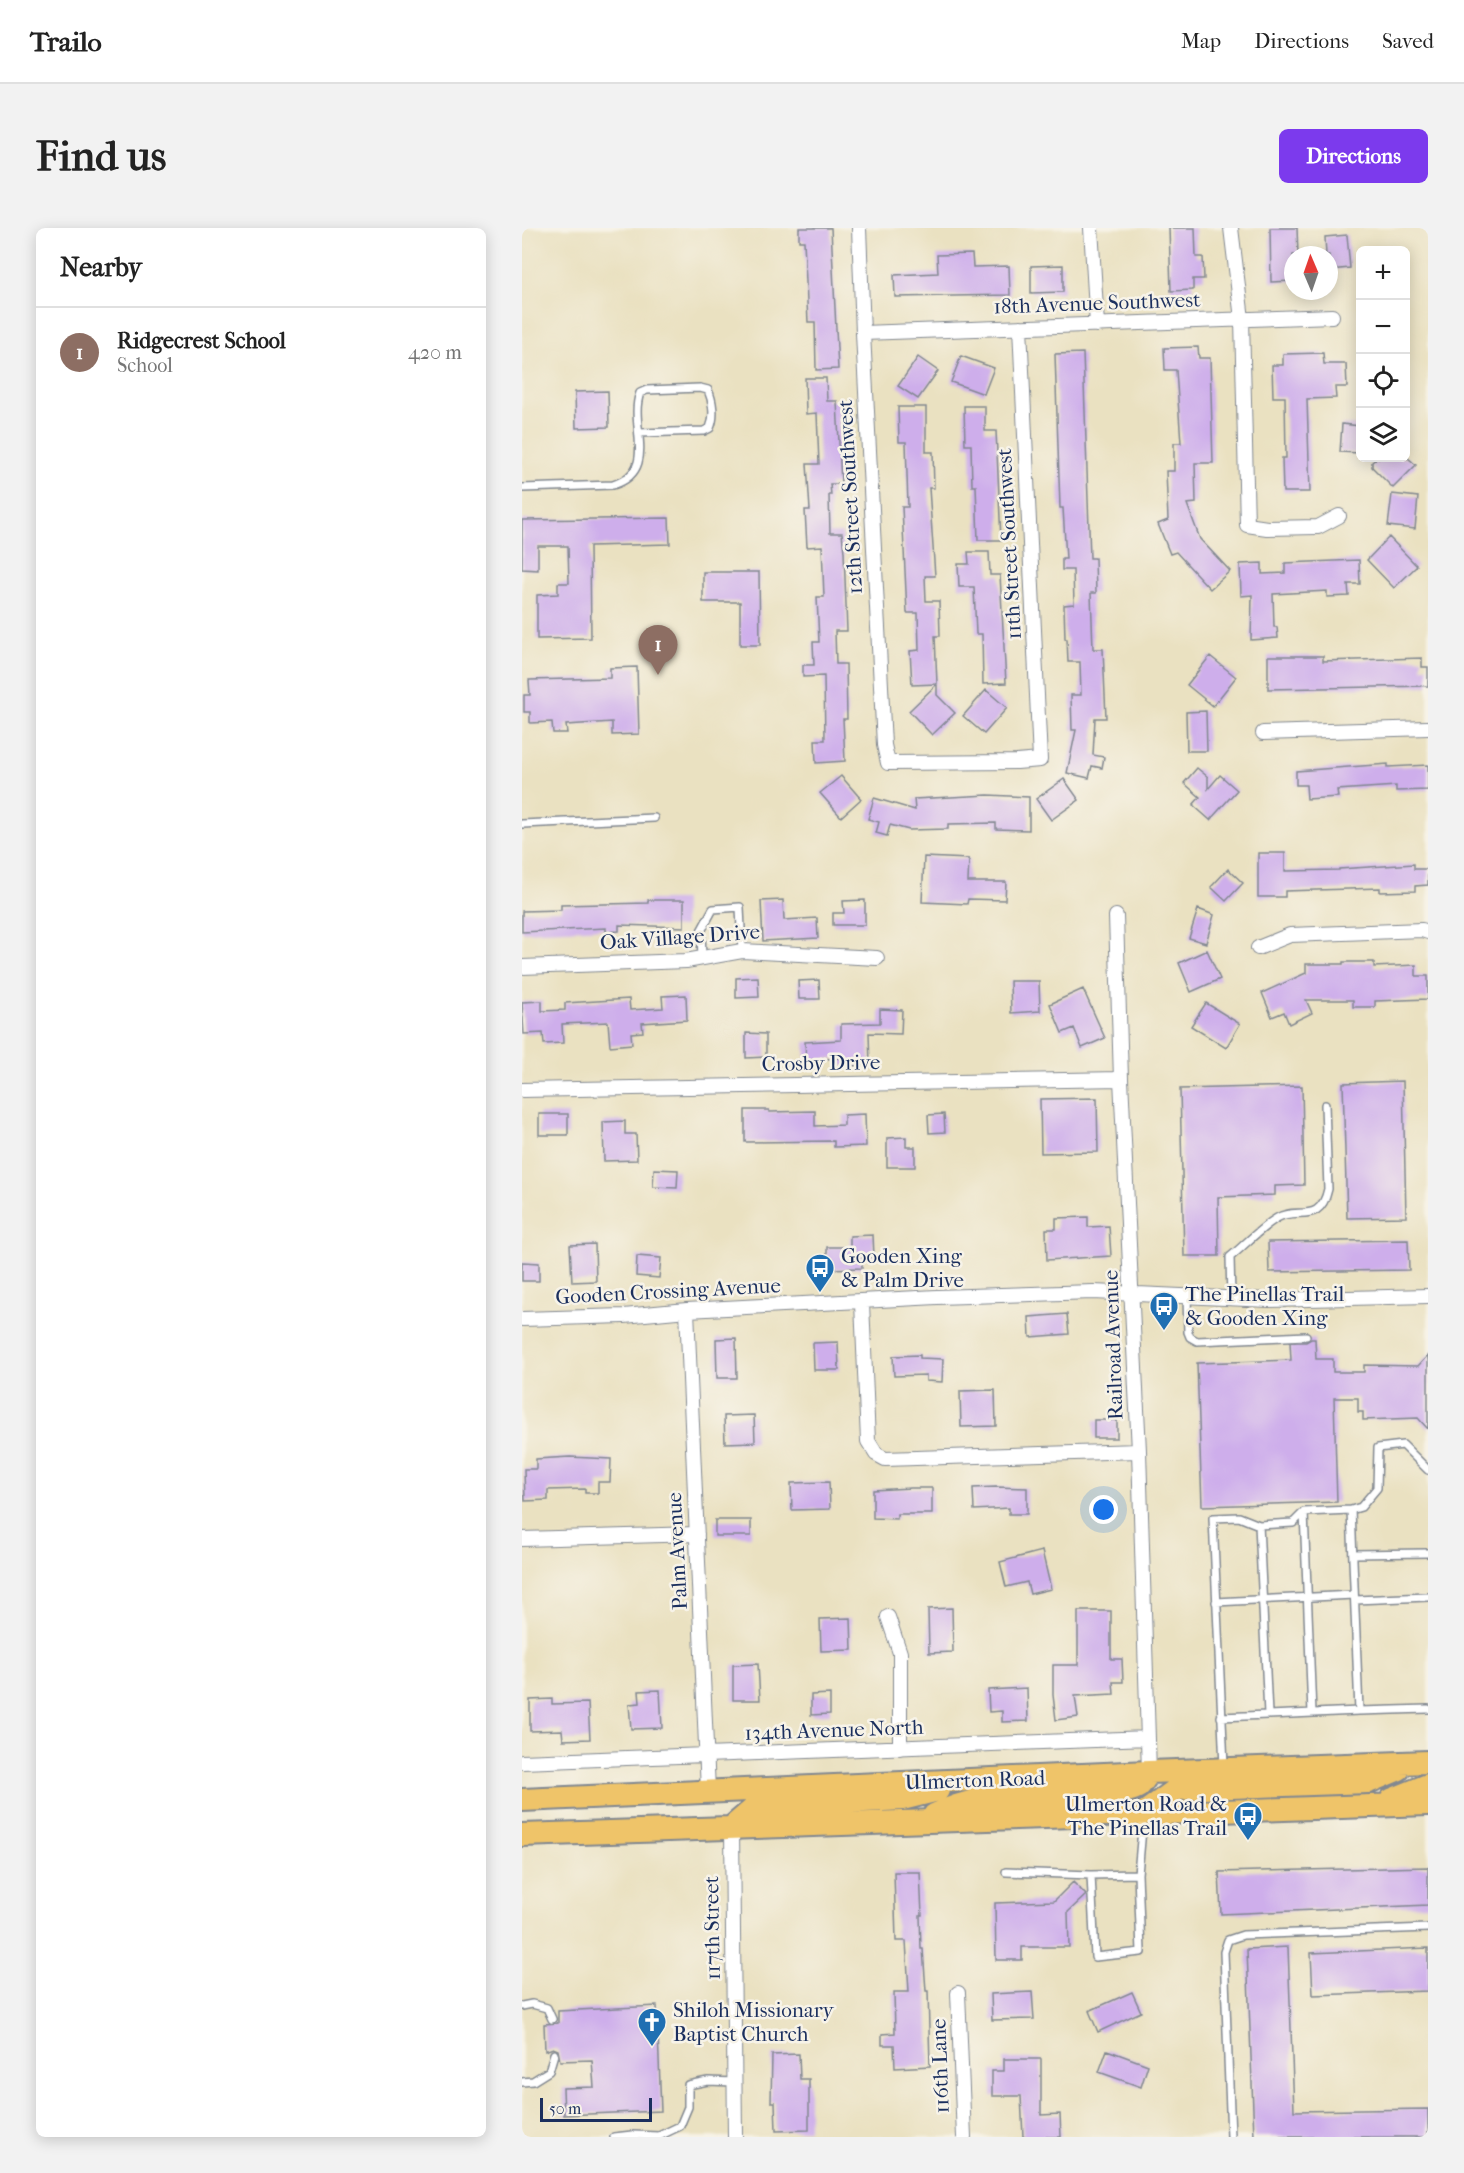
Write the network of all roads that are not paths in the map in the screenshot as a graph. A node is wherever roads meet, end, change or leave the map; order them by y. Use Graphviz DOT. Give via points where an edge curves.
graph roads {
  1 [pos="859,228"];
  2 [pos="1091,228"];
  3 [pos="1231,228"];
  4 [pos="1332,316"];
  5 [pos="1242,319"];
  6 [pos="1097,325"];
  7 [pos="1020,327"];
  8 [pos="863,333"];
  9 [pos="639,433"];
  10 [pos="522,488"];
  11 [pos="1339,516"];
  12 [pos="1428,728"];
  13 [pos="1263,733"];
  14 [pos="888,763"];
  15 [pos="654,819"];
  16 [pos="522,824"];
  17 [pos="1116,916"];
  18 [pos="1428,932"];
  19 [pos="1258,948"];
  20 [pos="742,951"];
  21 [pos="877,957"];
  22 [pos="702,958"];
  23 [pos="522,967"];
  24 [pos="1121,1079"];
  25 [pos="522,1090"];
  26 [pos="1325,1105"];
  27 [pos="1132,1293"];
  28 [pos="1187,1296"];
  29 [pos="1428,1296"];
  30 [pos="1232,1298"];
  31 [pos="862,1303"];
  32 [pos="687,1310"];
  33 [pos="522,1319"];
  34 [pos="1306,1336"];
  35 [pos="1139,1451"];
  36 [pos="1428,1470"];
  37 [pos="1351,1510"];
  38 [pos="1304,1512"];
  39 [pos="1259,1525"];
  40 [pos="697,1534"];
  41 [pos="522,1539"];
  42 [pos="1428,1553"];
  43 [pos="1353,1554"];
  44 [pos="1354,1597"];
  45 [pos="1428,1597"];
  46 [pos="1308,1598"];
  47 [pos="1263,1601"];
  48 [pos="1216,1602"];
  49 [pos="888,1617"];
  50 [pos="1428,1709"];
  51 [pos="1359,1711"];
  52 [pos="1312,1713"];
  53 [pos="1268,1714"];
  54 [pos="1221,1716"];
  55 [pos="1148,1738"];
  56 [pos="900,1748"];
  57 [pos="707,1756"];
  58 [pos="522,1762"];
  59 [pos="1421,1763"];
  60 [pos="1224,1770"];
  61 [pos="1149,1772"];
  62 [pos="962,1780"];
  63 [pos="1428,1785"];
  64 [pos="708,1791"];
  65 [pos="522,1800"];
  66 [pos="1428,1804"];
  67 [pos="1376,1806"];
  68 [pos="1144,1812"];
  69 [pos="920,1821"];
  70 [pos="732,1827"];
  71 [pos="522,1835"];
  72 [pos="1006,1872"];
  73 [pos="1138,1874"];
  74 [pos="1091,1875"];
  75 [pos="1428,1928"];
  76 [pos="958,1993"];
  77 [pos="522,2006"];
  78 [pos="552,2019"];
  79 [pos="554,2054"];
  80 [pos="522,2082"];
  81 [pos="734,2082"];
  82 [pos="614,2137"];
  83 [pos="735,2137"];
  84 [pos="964,2137"];
  85 [pos="1231,2137"];
  1 -- 8 [label="street, 12th Street Southwest"];
  2 -- 6 [label="street"];
  3 -- 5 [label="street"];
  4 -- 5 [label="street, 18th Avenue Southwest"];
  5 -- 6 [label="street, 18th Avenue Southwest"];
  5 -- 11 [label="street" via="1247,525 1318,527"];
  6 -- 7 [label="street, 18th Avenue Southwest"];
  7 -- 8 [label="street, 18th Avenue Southwest"];
  7 -- 14 [label="street, 11th Street Southwest" via="1040,760"];
  8 -- 14 [label="street, 12th Street Southwest"];
  9 -- 9 [label="lane" via="710,428 712,398 708,390 640,393"];
  9 -- 10 [label="lane" via="638,466 625,481"];
  12 -- 13 [label="street"];
  15 -- 16 [label="lane"];
  17 -- 24 [label="street, Railroad Avenue"];
  18 -- 19 [label="street" via="1290,935"];
  20 -- 21 [label="street, Oak Village Drive"];
  20 -- 22 [label="street, Oak Village Drive"];
  20 -- 22 [label="lane" via="740,907 713,909 701,931"];
  22 -- 23 [label="street, Oak Village Drive"];
  24 -- 25 [label="street, Crosby Drive"];
  24 -- 27 [label="street, Railroad Avenue"];
  26 -- 30 [label="lane" via="1326,1199 1311,1212 1279,1217 1230,1257"];
  27 -- 28 [label="street, Gooden Crossing Avenue"];
  27 -- 31 [label="street, Gooden Crossing Avenue"];
  27 -- 35 [label="street, Railroad Avenue"];
  28 -- 30 [label="street, Gooden Crossing Avenue"];
  28 -- 34 [label="lane" via="1188,1332 1197,1341"];
  29 -- 30 [label="street, Gooden Crossing Avenue"];
  31 -- 32 [label="street, Gooden Crossing Avenue"];
  31 -- 35 [label="street" via="868,1442 885,1459"];
  32 -- 33 [label="street, Gooden Crossing Avenue"];
  32 -- 40 [label="street, Palm Avenue"];
  35 -- 55 [label="street, Railroad Avenue"];
  36 -- 37 [label="lane" via="1403,1445 1378,1448 1377,1488 1361,1507"];
  37 -- 38 [label="lane"];
  37 -- 43 [label="lane"];
  38 -- 39 [label="lane" via="1293,1523"];
  38 -- 46 [label="lane"];
  39 -- 47 [label="lane"];
  39 -- 48 [label="lane" via="1239,1517 1213,1518"];
  40 -- 41 [label="street"];
  40 -- 57 [label="street, Palm Avenue"];
  42 -- 43 [label="lane"];
  43 -- 44 [label="lane"];
  44 -- 45 [label="lane"];
  44 -- 46 [label="lane"];
  44 -- 51 [label="lane"];
  46 -- 47 [label="lane"];
  46 -- 52 [label="lane"];
  47 -- 48 [label="lane"];
  47 -- 53 [label="lane"];
  48 -- 54 [label="lane"];
  49 -- 56 [label="street" via="900,1653"];
  50 -- 51 [label="lane"];
  51 -- 52 [label="lane"];
  52 -- 53 [label="lane"];
  53 -- 54 [label="lane"];
  54 -- 60 [label="lane"];
  55 -- 56 [label="street, 134th Avenue North"];
  55 -- 61 [label="street, Railroad Avenue"];
  56 -- 57 [label="street, 134th Avenue North"];
  57 -- 58 [label="street, 134th Avenue North"];
  57 -- 64 [label="street, Palm Avenue"];
  59 -- 60 [label="main road, Ulmerton Road"];
  59 -- 68 [label="main road" via="1368,1782 1178,1789"];
  60 -- 61 [label="main road, Ulmerton Road"];
  61 -- 62 [label="main road, Ulmerton Road"];
  61 -- 69 [label="main road" via="1138,1786 1127,1791 980,1800 959,1804"];
  62 -- 64 [label="main road, Ulmerton Road"];
  62 -- 70 [label="main road" via="902,1799 753,1809"];
  63 -- 67 [label="main road"];
  64 -- 65 [label="main road, Ulmerton Road"];
  66 -- 67 [label="main road, Ulmerton Road"];
  67 -- 68 [label="main road, Ulmerton Road"];
  68 -- 69 [label="main road, Ulmerton Road"];
  68 -- 73 [label="lane"];
  69 -- 70 [label="main road, Ulmerton Road"];
  70 -- 71 [label="main road, Ulmerton Road"];
  70 -- 81 [label="street, 117th Street"];
  72 -- 74 [label="lane"];
  73 -- 74 [label="lane"];
  73 -- 74 [label="lane" via="1141,1952 1095,1957"];
  75 -- 85 [label="lane" via="1243,1935 1228,1940 1224,1952"];
  76 -- 84 [label="street, 116th Lane"];
  77 -- 78 [label="lane" via="547,2008"];
  79 -- 80 [label="lane" via="549,2071 533,2081"];
  81 -- 82 [label="lane" via="688,2085 688,2107 680,2126 659,2136"];
  81 -- 83 [label="street, 117th Street"];
}
